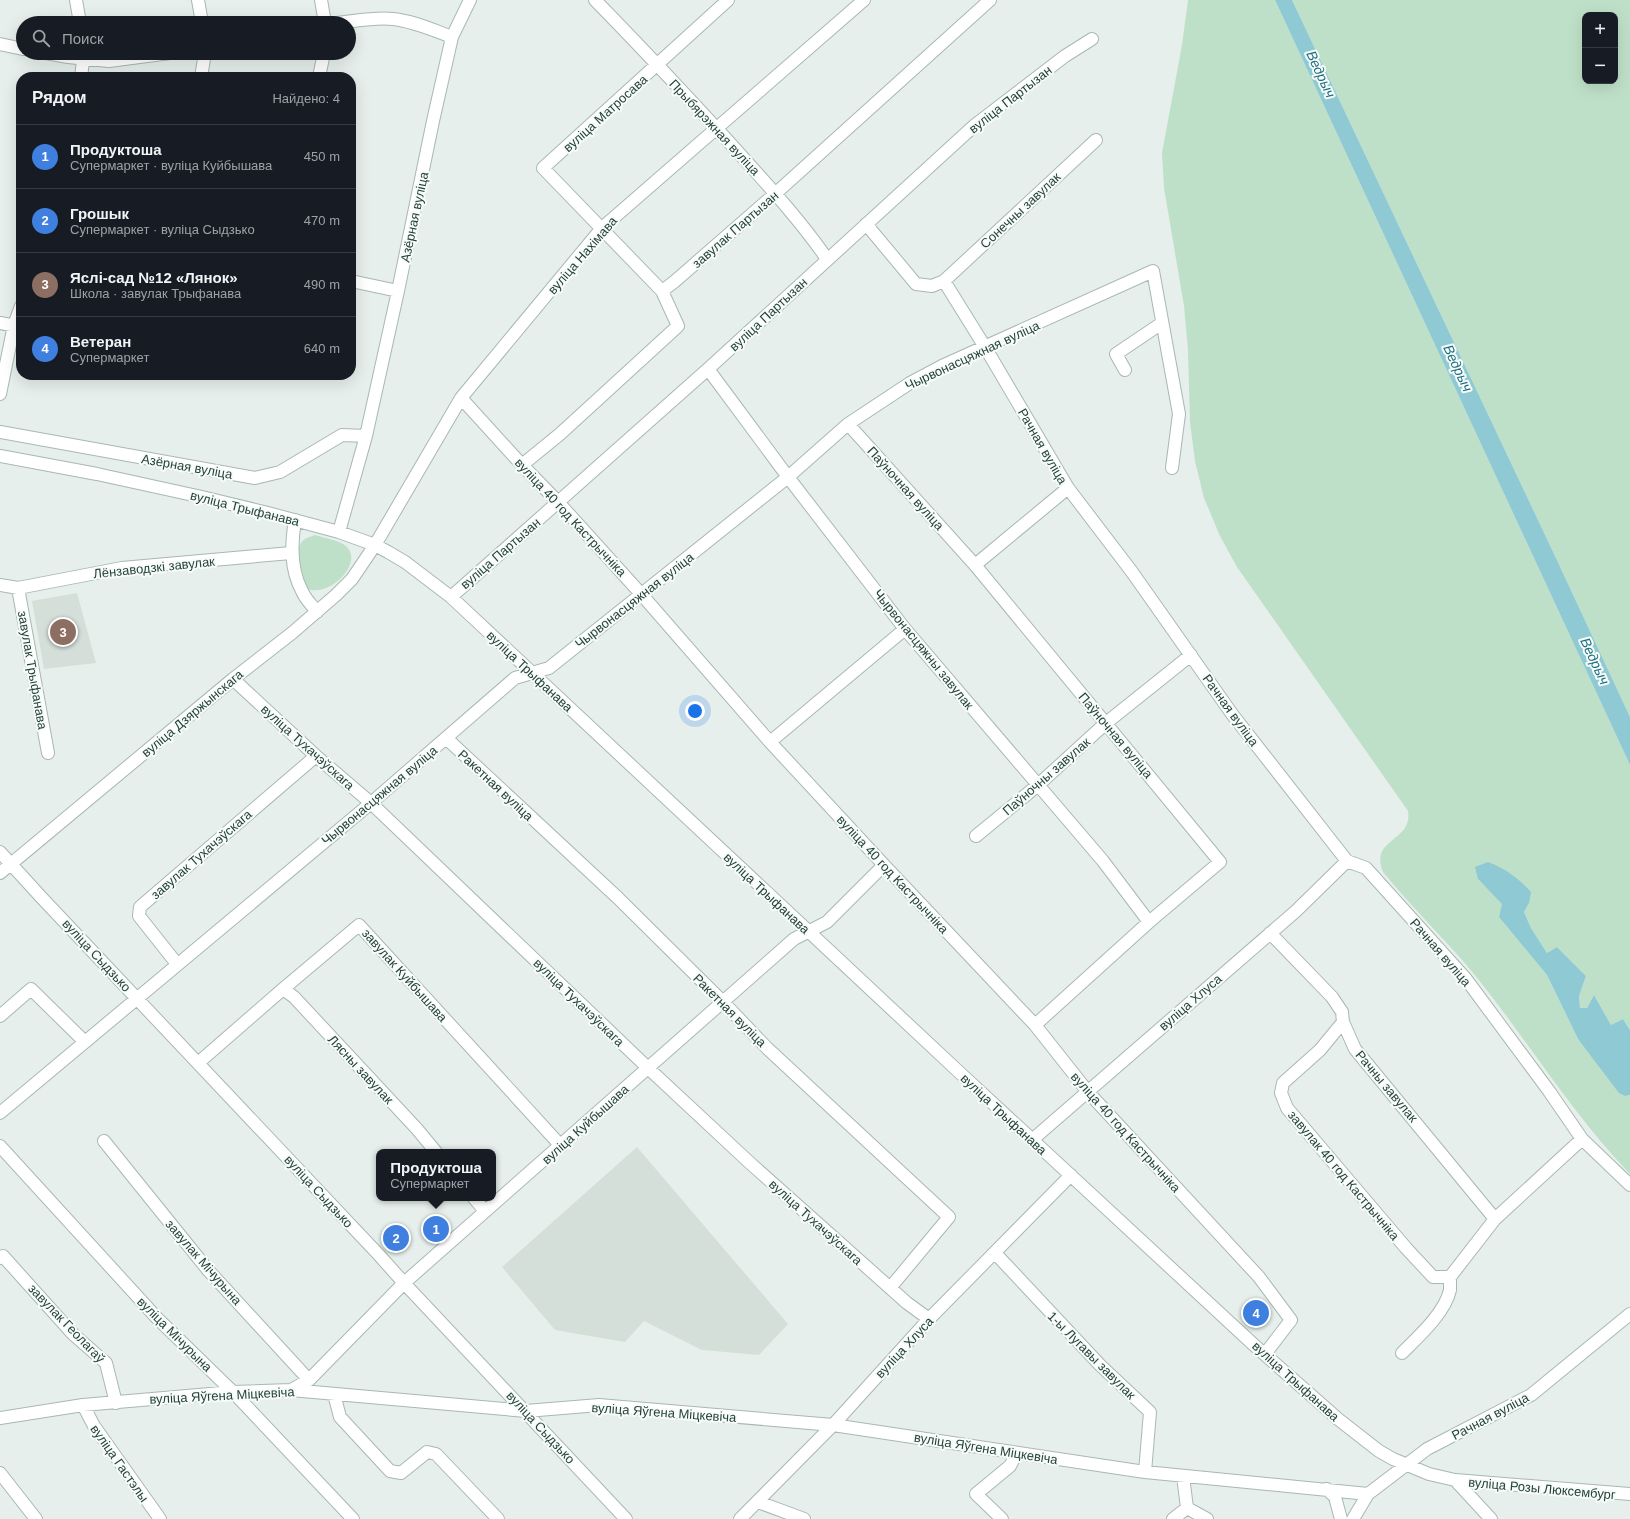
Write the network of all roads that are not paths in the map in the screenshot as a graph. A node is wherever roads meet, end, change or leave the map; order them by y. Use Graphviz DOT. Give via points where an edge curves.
graph roads {
  1 [pos="76,0"];
  2 [pos="198,0"];
  3 [pos="321,0"];
  4 [pos="470,0"];
  5 [pos="595,0"];
  6 [pos="728,0"];
  7 [pos="864,0"];
  8 [pos="990,0"];
  9 [pos="79,16"];
  10 [pos="201,16"];
  11 [pos="324,16"];
  12 [pos="356,21"];
  13 [pos="452,37"];
  14 [pos="1092,39"];
  15 [pos="0,44"];
  16 [pos="16,47"];
  17 [pos="83,60"];
  18 [pos="105,60"];
  19 [pos="118,60"];
  20 [pos="204,60"];
  21 [pos="323,60"];
  22 [pos="658,64"];
  23 [pos="82,72"];
  24 [pos="202,72"];
  25 [pos="320,72"];
  26 [pos="716,128"];
  27 [pos="1096,140"];
  28 [pos="776,193"];
  29 [pos="866,224"];
  30 [pos="602,228"];
  31 [pos="827,259"];
  32 [pos="944,281"];
  33 [pos="356,282"];
  34 [pos="662,290"];
  35 [pos="398,291"];
  36 [pos="0,322"];
  37 [pos="1162,322"];
  38 [pos="16,326"];
  39 [pos="16,334"];
  40 [pos="985,347"];
  41 [pos="708,369"];
  42 [pos="1125,370"];
  43 [pos="0,394"];
  44 [pos="461,398"];
  45 [pos="848,424"];
  46 [pos="0,432"];
  47 [pos="366,436"];
  48 [pos="0,456"];
  49 [pos="522,465"];
  50 [pos="1172,468"];
  51 [pos="788,477"];
  52 [pos="1068,488"];
  53 [pos="558,502"];
  54 [pos="295,520"];
  55 [pos="339,532"];
  56 [pos="375,544"];
  57 [pos="291,553"];
  58 [pos="975,565"];
  59 [pos="0,585"];
  60 [pos="18,588"];
  61 [pos="642,595"];
  62 [pos="451,597"];
  63 [pos="317,612"];
  64 [pos="906,629"];
  65 [pos="1191,655"];
  66 [pos="532,673"];
  67 [pos="233,679"];
  68 [pos="1106,723"];
  69 [pos="446,738"];
  70 [pos="770,742"];
  71 [pos="48,753"];
  72 [pos="316,756"];
  73 [pos="1038,784"];
  74 [pos="371,803"];
  75 [pos="976,836"];
  76 [pos="0,852"];
  77 [pos="1347,861"];
  78 [pos="12,864"];
  79 [pos="884,865"];
  80 [pos="0,873"];
  81 [pos="1149,922"];
  82 [pos="808,932"];
  83 [pos="1270,933"];
  84 [pos="177,964"];
  85 [pos="283,989"];
  86 [pos="137,998"];
  87 [pos="723,1002"];
  88 [pos="0,1016"];
  89 [pos="1343,1022"];
  90 [pos="1035,1025"];
  91 [pos="85,1042"];
  92 [pos="198,1063"];
  93 [pos="648,1068"];
  94 [pos="1088,1092"];
  95 [pos="0,1113"];
  96 [pos="1582,1139"];
  97 [pos="1032,1140"];
  98 [pos="104,1141"];
  99 [pos="0,1146"];
  100 [pos="561,1146"];
  101 [pos="433,1149"];
  102 [pos="1071,1175"];
  103 [pos="1630,1185"];
  104 [pos="477,1201"];
  105 [pos="485,1211"];
  106 [pos="1495,1219"];
  107 [pos="995,1253"];
  108 [pos="0,1258"];
  109 [pos="1450,1277"];
  110 [pos="404,1283"];
  111 [pos="890,1288"];
  112 [pos="1630,1314"];
  113 [pos="929,1319"];
  114 [pos="1402,1353"];
  115 [pos="1265,1354"];
  116 [pos="309,1380"];
  117 [pos="291,1390"];
  118 [pos="233,1392"];
  119 [pos="334,1394"];
  120 [pos="116,1403"];
  121 [pos="83,1405"];
  122 [pos="526,1411"];
  123 [pos="0,1418"];
  124 [pos="833,1425"];
  125 [pos="1017,1452"];
  126 [pos="1406,1465"];
  127 [pos="1145,1472"];
  128 [pos="0,1473"];
  129 [pos="1183,1476"];
  130 [pos="1455,1480"];
  131 [pos="1327,1489"];
  132 [pos="1368,1494"];
  133 [pos="1630,1494"];
  134 [pos="758,1502"];
  135 [pos="1187,1508"];
  136 [pos="36,1519"];
  137 [pos="160,1519"];
  138 [pos="353,1519"];
  139 [pos="498,1519"];
  140 [pos="626,1519"];
  141 [pos="740,1519"];
  142 [pos="804,1519"];
  143 [pos="1002,1519"];
  144 [pos="1173,1519"];
  145 [pos="1207,1519"];
  146 [pos="1341,1519"];
  147 [pos="1353,1519"];
  148 [pos="1490,1519"];
  1 -- 9 [label="street"];
  2 -- 10 [label="street"];
  3 -- 11 [label="street"];
  4 -- 13 [label="street, Азёрная вуліца"];
  5 -- 22 [label="street, Прыбярэжная вуліца"];
  6 -- 22 [label="street, вуліца Матросава"];
  7 -- 26 [label="street, вуліца Нахімава"];
  8 -- 28 [label="street, завулак Партызан"];
  12 -- 13 [label="street" via="393,19 414,23"];
  13 -- 35 [label="street, Азёрная вуліца"];
  14 -- 29 [label="street, вуліца Партызан" via="1065,56 975,125"];
  15 -- 16 [label="street"];
  17 -- 23 [label="street"];
  18 -- 19 [label="street"];
  20 -- 24 [label="street"];
  21 -- 25 [label="street"];
  22 -- 26 [label="street, Прыбярэжная вуліца"];
  22 -- 30 [label="street, вуліца Матросава" via="543,168"];
  26 -- 28 [label="street, Прыбярэжная вуліца"];
  26 -- 30 [label="street, вуліца Нахімава"];
  27 -- 32 [label="street, Сонечны завулак"];
  28 -- 31 [label="street, Прыбярэжная вуліца" via="812,236"];
  28 -- 34 [label="street, завулак Партызан"];
  29 -- 31 [label="street, вуліца Партызан"];
  29 -- 32 [label="street" via="916,284 932,286"];
  30 -- 34 [label="street"];
  30 -- 44 [label="street, вуліца Нахімава"];
  31 -- 41 [label="street, вуліца Партызан"];
  32 -- 40 [label="street, Рачная вуліца"];
  33 -- 35 [label="street"];
  34 -- 49 [label="street" via="678,326 560,434"];
  35 -- 47 [label="street, Азёрная вуліца"];
  36 -- 38 [label="street"];
  37 -- 40 [label="street, Чырвонасцяжная вуліца" via="1153,271"];
  37 -- 42 [label="street" via="1116,354"];
  37 -- 50 [label="street, Чырвонасцяжная вуліца" via="1179,414"];
  39 -- 43 [label="street"];
  40 -- 45 [label="street, Чырвонасцяжная вуліца" via="910,382"];
  40 -- 52 [label="street, Рачная вуліца"];
  41 -- 51 [label="street, Чырвонасцяжны завулак"];
  41 -- 53 [label="street, вуліца Партызан"];
  44 -- 49 [label="street, вуліца 40 год Кастрычніка"];
  44 -- 56 [label="street, вуліца Нахімава"];
  45 -- 51 [label="street, Чырвонасцяжная вуліца"];
  45 -- 58 [label="street, Паўночная вуліца"];
  46 -- 47 [label="street, Азёрная вуліца" via="256,478 280,472 342,434"];
  47 -- 55 [label="street, Азёрная вуліца"];
  48 -- 54 [label="street, вуліца Трыфанава" via="97,474"];
  49 -- 53 [label="street, вуліца 40 год Кастрычніка"];
  51 -- 61 [label="street, Чырвонасцяжная вуліца"];
  51 -- 64 [label="street, Чырвонасцяжны завулак"];
  52 -- 58 [label="street"];
  52 -- 65 [label="street, Рачная вуліца"];
  53 -- 61 [label="street, вуліца 40 год Кастрычніка"];
  53 -- 62 [label="street, вуліца Партызан"];
  54 -- 55 [label="street, вуліца Трыфанава"];
  54 -- 57 [label="street"];
  55 -- 56 [label="street, вуліца Трыфанава"];
  56 -- 62 [label="street, вуліца Трыфанава" via="405,562"];
  56 -- 63 [label="street, вуліца Дзяржынскага" via="352,579"];
  57 -- 60 [label="street, Лёнзаводзкі завулак" via="122,568"];
  57 -- 63 [label="street" via="302,593"];
  58 -- 68 [label="street, Паўночная вуліца"];
  59 -- 60 [label="street"];
  60 -- 71 [label="street, завулак Трыфанава"];
  61 -- 66 [label="street, Чырвонасцяжная вуліца" via="549,668"];
  61 -- 70 [label="street, вуліца 40 год Кастрычніка"];
  62 -- 66 [label="street, вуліца Трыфанава"];
  63 -- 67 [label="street, вуліца Дзяржынскага"];
  64 -- 70 [label="street"];
  64 -- 73 [label="street, Чырвонасцяжны завулак"];
  65 -- 68 [label="street, Паўночны завулак"];
  65 -- 77 [label="street, Рачная вуліца" via="1232,714"];
  66 -- 69 [label="street, Чырвонасцяжная вуліца" via="515,678"];
  66 -- 82 [label="street, вуліца Трыфанава"];
  67 -- 72 [label="street, вуліца Тухачэўскага"];
  67 -- 78 [label="street, вуліца Дзяржынскага"];
  68 -- 73 [label="street, Паўночны завулак"];
  68 -- 81 [label="street, Паўночная вуліца" via="1220,862"];
  69 -- 74 [label="street, Чырвонасцяжная вуліца"];
  69 -- 87 [label="street, Ракетная вуліца" via="618,898"];
  70 -- 79 [label="street, вуліца 40 год Кастрычніка"];
  72 -- 74 [label="street, вуліца Тухачэўскага"];
  72 -- 84 [label="street, завулак Тухачэўскага" via="140,908 139,916"];
  73 -- 75 [label="street, Паўночны завулак"];
  73 -- 81 [label="street, Чырвонасцяжны завулак" via="1103,861"];
  74 -- 84 [label="street, Чырвонасцяжная вуліца"];
  74 -- 93 [label="street, вуліца Тухачэўскага"];
  76 -- 78 [label="street, вуліца Сыдзько"];
  77 -- 83 [label="street, вуліца Хлуса"];
  77 -- 96 [label="street, Рачная вуліца" via="1366,868 1466,979"];
  78 -- 80 [label="street, вуліца Дзяржынскага"];
  78 -- 86 [label="street, вуліца Сыдзько"];
  79 -- 82 [label="street, вуліца Куйбышава" via="827,922"];
  79 -- 90 [label="street, вуліца 40 год Кастрычніка"];
  81 -- 90 [label="street, Паўночная вуліца"];
  82 -- 87 [label="street, вуліца Куйбышава" via="794,939"];
  82 -- 97 [label="street, вуліца Трыфанава"];
  83 -- 89 [label="street, Рачны завулак" via="1332,997 1342,1012"];
  83 -- 94 [label="street, вуліца Хлуса"];
  84 -- 86 [label="street, Чырвонасцяжная вуліца"];
  85 -- 92 [label="street, завулак Куйбышава"];
  85 -- 100 [label="street, завулак Куйбышава" via="359,925"];
  85 -- 101 [label="street, Лясны завулак" via="294,997"];
  86 -- 91 [label="street, Чырвонасцяжная вуліца"];
  86 -- 92 [label="street, вуліца Сыдзько"];
  87 -- 93 [label="street, вуліца Куйбышава"];
  87 -- 111 [label="street, Ракетная вуліца" via="767,1048 949,1217"];
  88 -- 91 [label="street" via="31,989"];
  89 -- 106 [label="street, Рачны завулак" via="1355,1049"];
  89 -- 109 [label="street, завулак 40 год Кастрычніка" via="1320,1050 1283,1083 1281,1093 1287,1108 1406,1248 1433,1276"];
  90 -- 94 [label="street, вуліца 40 год Кастрычніка"];
  91 -- 95 [label="street, Чырвонасцяжная вуліца"];
  92 -- 110 [label="street, вуліца Сыдзько"];
  93 -- 100 [label="street, вуліца Куйбышава"];
  93 -- 111 [label="street, вуліца Тухачэўскага"];
  94 -- 97 [label="street, вуліца Хлуса"];
  94 -- 115 [label="street, вуліца 40 год Кастрычніка" via="1259,1277 1291,1320"];
  96 -- 103 [label="street, Рачная вуліца"];
  96 -- 106 [label="street"];
  97 -- 102 [label="street, вуліца Трыфанава"];
  98 -- 116 [label="street, завулак Мічурына" via="208,1270"];
  99 -- 118 [label="street, вуліца Мічурына" via="157,1318"];
  100 -- 105 [label="street, вуліца Куйбышава"];
  102 -- 107 [label="street, вуліца Хлуса"];
  102 -- 115 [label="street, вуліца Трыфанава"];
  104 -- 105 [label="street"];
  105 -- 110 [label="street, вуліца Куйбышава"];
  106 -- 109 [label="street"];
  107 -- 113 [label="street, вуліца Хлуса"];
  107 -- 127 [label="street, 1-ы Лугавы завулак" via="1100,1365 1150,1412"];
  108 -- 120 [label="street, завулак Геолагаў" via="3,1256 74,1334 106,1363"];
  109 -- 114 [label="street" via="1450,1290 1441,1309"];
  110 -- 116 [label="street, вуліца Куйбышава"];
  110 -- 122 [label="street, вуліца Сыдзько"];
  111 -- 113 [label="street, вуліца Тухачэўскага"];
  112 -- 126 [label="street, Рачная вуліца" via="1531,1395 1427,1449"];
  113 -- 124 [label="street, вуліца Хлуса"];
  115 -- 126 [label="street, вуліца Трыфанава" via="1344,1424 1379,1451"];
  116 -- 117 [label="street, вуліца Куйбышава"];
  117 -- 118 [label="street, вуліца Яўгена Міцкевіча"];
  117 -- 119 [label="street, вуліца Яўгена Міцкевіча"];
  118 -- 120 [label="street, вуліца Яўгена Міцкевіча"];
  118 -- 138 [label="street, вуліца Мічурына"];
  119 -- 122 [label="street, вуліца Яўгена Міцкевіча"];
  119 -- 139 [label="street" via="340,1417 390,1471 401,1473 427,1452 436,1454"];
  120 -- 121 [label="street, вуліца Яўгена Міцкевіча"];
  121 -- 123 [label="street, вуліца Яўгена Міцкевіча"];
  121 -- 137 [label="street, вуліца Гастэлы" via="94,1426"];
  122 -- 124 [label="street, вуліца Яўгена Міцкевіча" via="599,1405"];
  122 -- 140 [label="street, вуліца Сыдзько"];
  124 -- 125 [label="street, вуліца Яўгена Міцкевіча"];
  124 -- 134 [label="street, вуліца Хлуса"];
  125 -- 127 [label="street, вуліца Яўгена Міцкевіча"];
  125 -- 143 [label="street" via="1010,1466 976,1494"];
  126 -- 130 [label="street, вуліца Трыфанава"];
  126 -- 132 [label="street, Рачная вуліца"];
  127 -- 129 [label="street, вуліца Яўгена Міцкевіча"];
  128 -- 136 [label="street"];
  129 -- 131 [label="street, вуліца Яўгена Міцкевіча"];
  129 -- 135 [label="street"];
  130 -- 133 [label="street, вуліца Розы Люксембург"];
  130 -- 148 [label="street"];
  131 -- 132 [label="street, вуліца Яўгена Міцкевіча"];
  131 -- 146 [label="street" via="1335,1497"];
  132 -- 147 [label="street, Рачная вуліца"];
  134 -- 141 [label="street, вуліца Хлуса"];
  134 -- 142 [label="street"];
  135 -- 144 [label="street"];
  135 -- 145 [label="street"];
}
